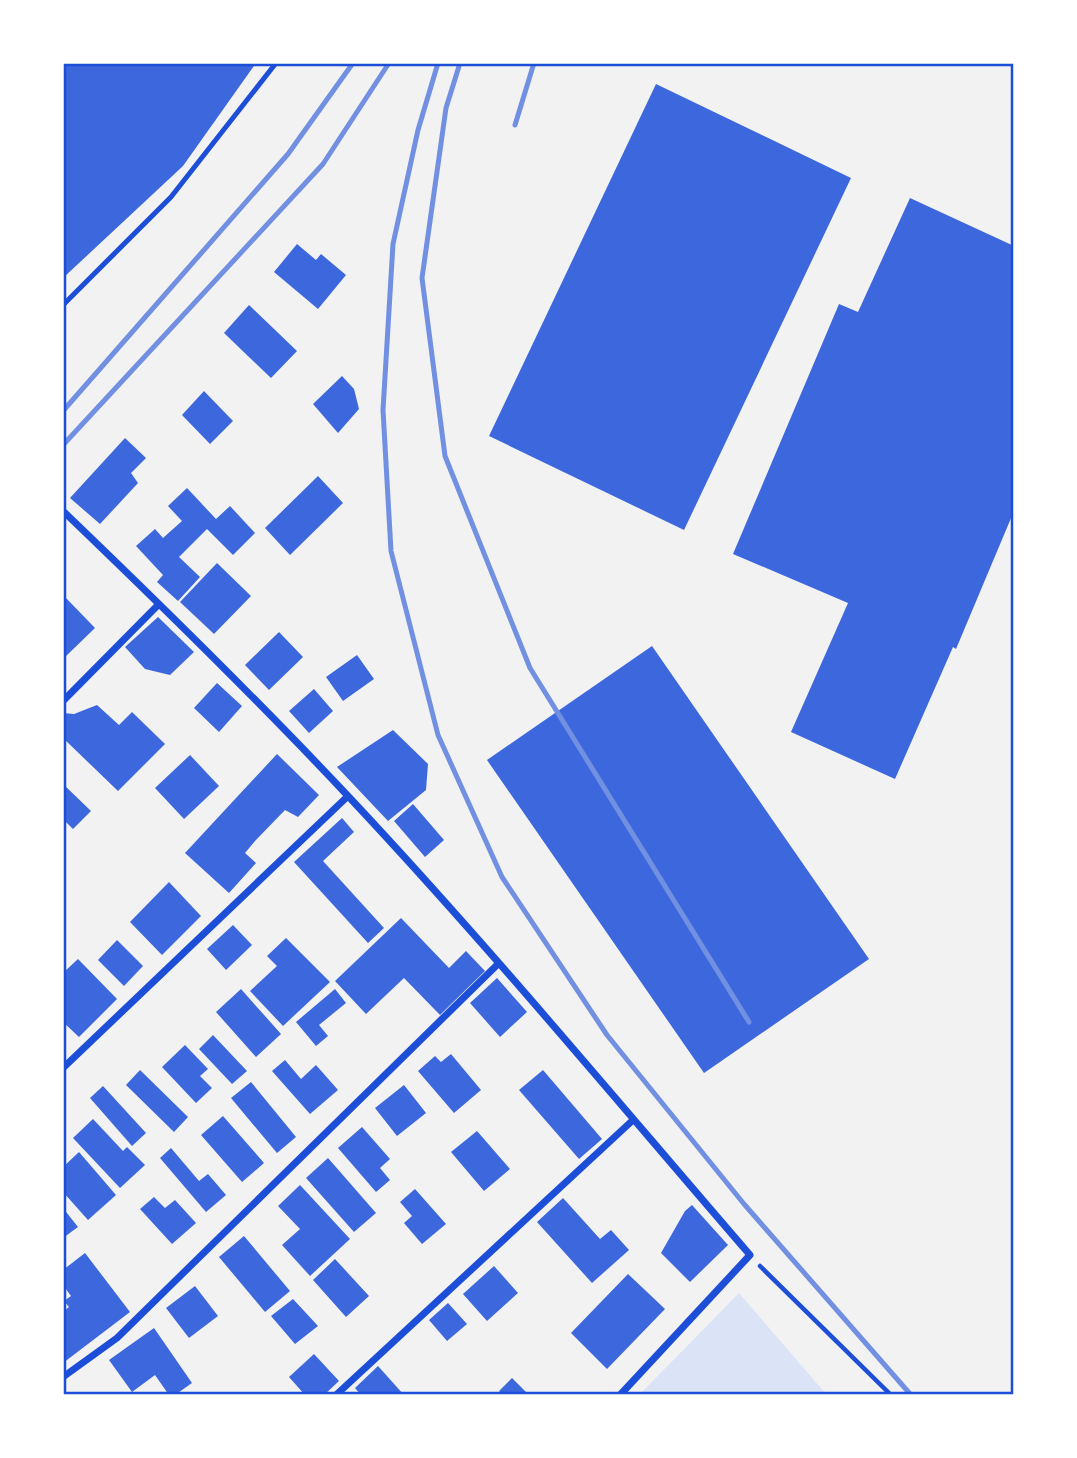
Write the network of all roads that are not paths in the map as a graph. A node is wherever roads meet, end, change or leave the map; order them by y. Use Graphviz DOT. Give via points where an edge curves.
graph roads {
  1 [pos="276,63"];
  2 [pos="63,305"];
  3 [pos="63,511"];
  4 [pos="159,604"];
  5 [pos="63,702"];
  6 [pos="348,796"];
  7 [pos="499,963"];
  8 [pos="63,1068"];
  9 [pos="634,1120"];
  10 [pos="63,1377"];
  11 [pos="336,1395"];
  12 [pos="620,1395"];
  1 -- 2 [label="lane" via="170,197"];
  3 -- 4 [label="street"];
  4 -- 5 [label="street"];
  4 -- 6 [label="street"];
  6 -- 7 [label="street"];
  6 -- 8 [label="street"];
  7 -- 9 [label="street"];
  7 -- 10 [label="street" via="117,1338"];
  9 -- 11 [label="street"];
  9 -- 12 [label="street" via="750,1255"];
}
